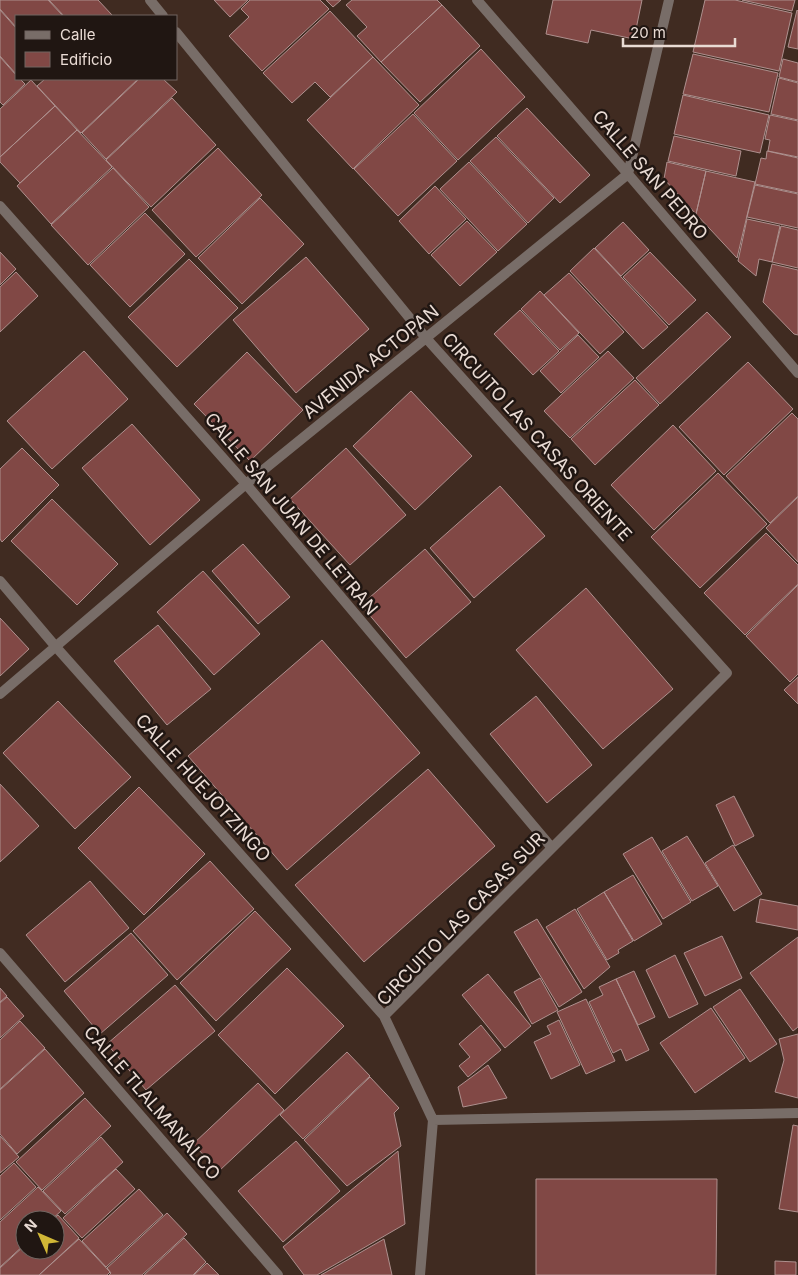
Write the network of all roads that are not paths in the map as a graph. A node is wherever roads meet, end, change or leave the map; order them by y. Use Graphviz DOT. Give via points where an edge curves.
graph roads {
  1 [pos="150,0"];
  2 [pos="477,0"];
  3 [pos="669,0"];
  4 [pos="162,15"];
  5 [pos="178,34"];
  6 [pos="628,174"];
  7 [pos="0,206"];
  8 [pos="426,338"];
  9 [pos="798,373"];
  10 [pos="246,484"];
  11 [pos="0,580"];
  12 [pos="56,648"];
  13 [pos="727,673"];
  14 [pos="0,694"];
  15 [pos="552,848"];
  16 [pos="0,953"];
  17 [pos="384,1016"];
  18 [pos="798,1113"];
  19 [pos="433,1120"];
  20 [pos="278,1275"];
  21 [pos="420,1275"];
  1 -- 4 [label="street"];
  2 -- 6 [label="street, CALLE SAN PEDRO"];
  3 -- 6 [label="street"];
  5 -- 8 [label="street, CIRCUITO LAS CASAS ORIENTE"];
  6 -- 8 [label="street, AVENIDA ACTOPAN"];
  6 -- 9 [label="street, CALLE SAN PEDRO"];
  7 -- 10 [label="street, CALLE SAN JUAN DE LETRAN"];
  8 -- 10 [label="street, AVENIDA ACTOPAN"];
  8 -- 13 [label="street, CIRCUITO LAS CASAS ORIENTE"];
  10 -- 12 [label="street, AVENIDA ACTOPAN"];
  10 -- 15 [label="street, CALLE SAN JUAN DE LETRAN"];
  11 -- 12 [label="street, CALLE HUEJOTZINGO"];
  12 -- 14 [label="street, AVENIDA ACTOPAN"];
  12 -- 17 [label="street, CALLE HUEJOTZINGO"];
  13 -- 15 [label="street, CIRCUITO LAS CASAS SUR"];
  15 -- 17 [label="street, CIRCUITO LAS CASAS SUR"];
  16 -- 20 [label="street, CALLE TLALMANALCO"];
  17 -- 19 [label="street, CIRCUITO LAS CASAS SUR"];
  18 -- 19 [label="street"];
  19 -- 21 [label="street"];
}
